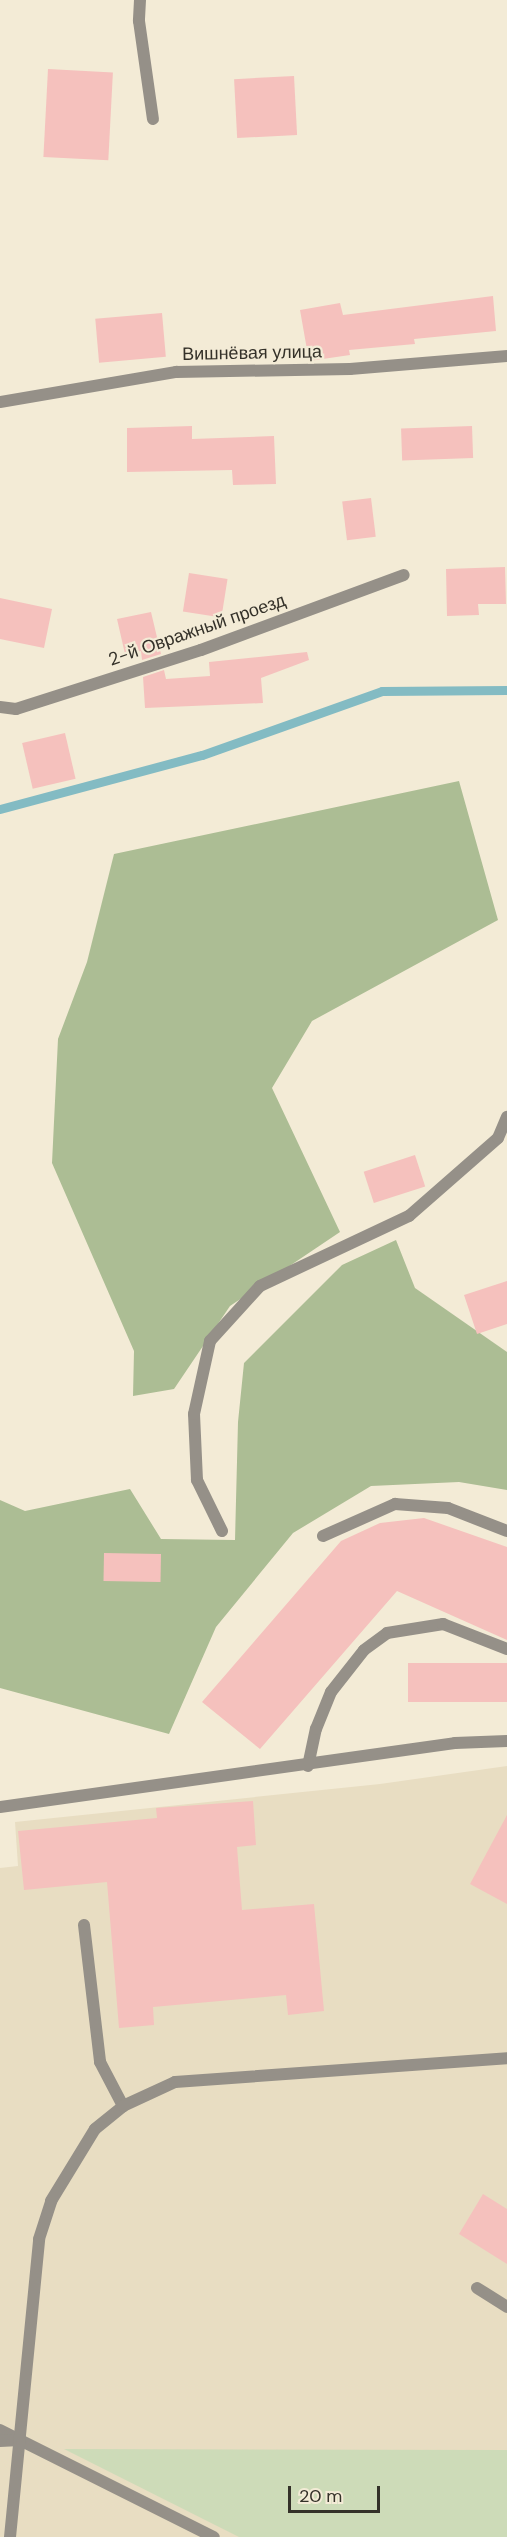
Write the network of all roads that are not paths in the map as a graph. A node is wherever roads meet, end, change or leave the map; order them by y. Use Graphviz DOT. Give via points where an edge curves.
graph roads {
  1 [pos="140,0"];
  2 [pos="153,119"];
  3 [pos="507,356"];
  4 [pos="0,402"];
  5 [pos="404,575"];
  6 [pos="0,707"];
  7 [pos="507,1117"];
  8 [pos="502,1139"];
  9 [pos="222,1531"];
  10 [pos="507,1531"];
  11 [pos="323,1536"];
  12 [pos="507,1649"];
  13 [pos="507,1741"];
  14 [pos="308,1766"];
  15 [pos="0,1807"];
  16 [pos="84,1925"];
  17 [pos="507,2058"];
  18 [pos="123,2106"];
  19 [pos="477,2288"];
  20 [pos="507,2307"];
  21 [pos="0,2430"];
  22 [pos="21,2440"];
  23 [pos="0,2441"];
  24 [pos="10,2537"];
  25 [pos="214,2537"];
  1 -- 2 [label="street" via="139,21"];
  3 -- 4 [label="street, Вишнёвая улица" via="350,369 176,372"];
  5 -- 6 [label="street, 2-й Овражный проезд" via="201,650 16,709"];
  7 -- 8 [label="street"];
  8 -- 9 [label="street" via="409,1216 260,1286 210,1341 194,1414 197,1480"];
  10 -- 11 [label="street" via="448,1508 395,1504"];
  12 -- 14 [label="street" via="442,1624 387,1633 364,1650 331,1692 316,1729"];
  13 -- 14 [label="street" via="455,1743"];
  14 -- 15 [label="street"];
  16 -- 18 [label="street" via="98,2054"];
  17 -- 18 [label="street" via="175,2082"];
  18 -- 22 [label="street" via="95,2129 70,2164 51,2201 39,2238"];
  19 -- 20 [label="street"];
  21 -- 22 [label="street"];
  22 -- 23 [label="street"];
  22 -- 24 [label="street"];
  22 -- 25 [label="street"];
}
